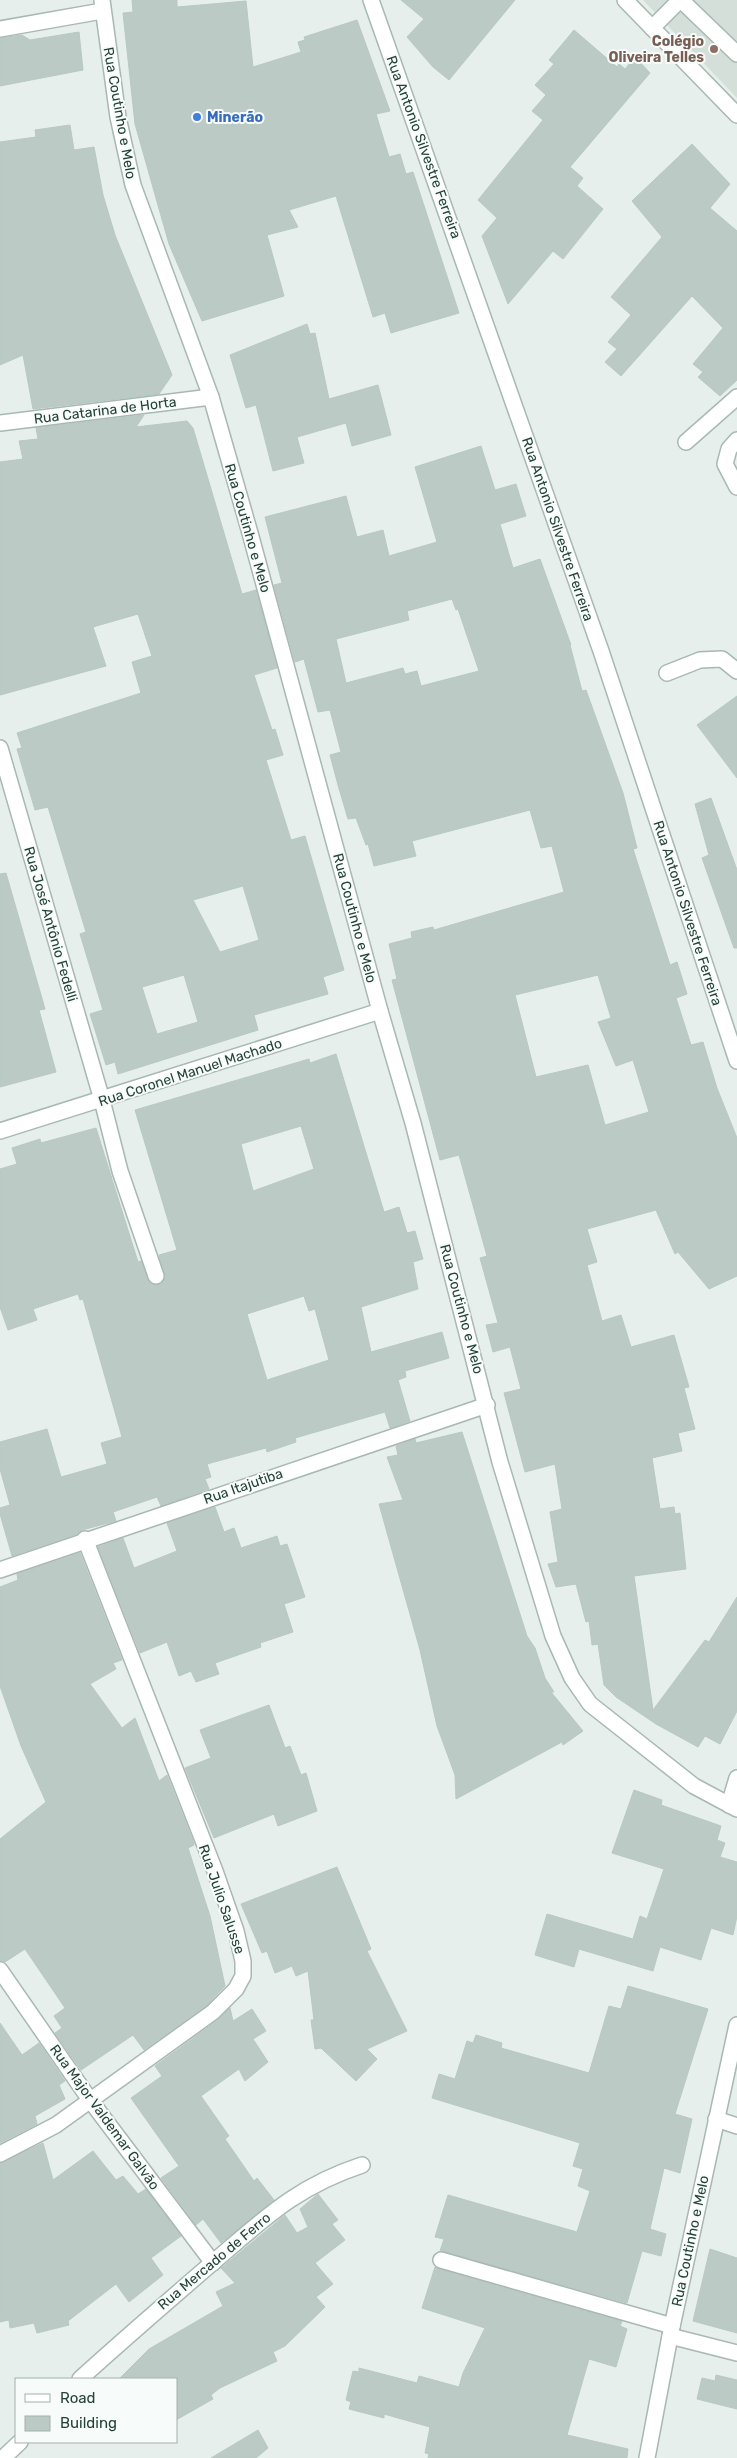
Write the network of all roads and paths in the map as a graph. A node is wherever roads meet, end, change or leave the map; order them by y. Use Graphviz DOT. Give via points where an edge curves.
graph roads {
  1 [pos="371,0"];
  2 [pos="625,0"];
  3 [pos="680,0"];
  4 [pos="102,5"];
  5 [pos="652,28"];
  6 [pos="0,30"];
  7 [pos="737,54"];
  8 [pos="737,115"];
  9 [pos="737,397"];
  10 [pos="211,398"];
  11 [pos="0,423"];
  12 [pos="737,440"];
  13 [pos="686,442"];
  14 [pos="737,487"];
  15 [pos="737,671"];
  16 [pos="667,673"];
  17 [pos="0,748"];
  18 [pos="380,1011"];
  19 [pos="737,1061"];
  20 [pos="102,1100"];
  21 [pos="0,1131"];
  22 [pos="156,1276"];
  23 [pos="487,1405"];
  24 [pos="85,1539"];
  25 [pos="0,1570"];
  26 [pos="737,1778"];
  27 [pos="733,1807"];
  28 [pos="0,1970"];
  29 [pos="737,2025"];
  30 [pos="90,2100"];
  31 [pos="716,2119"];
  32 [pos="737,2126"];
  33 [pos="0,2154"];
  34 [pos="362,2165"];
  35 [pos="441,2260"];
  36 [pos="213,2263"];
  37 [pos="671,2331"];
  38 [pos="737,2353"];
  39 [pos="81,2378"];
  40 [pos="19,2443"];
  41 [pos="3,2458"];
  42 [pos="647,2458"];
  1 -- 19 [label="street, Rua Antonio Silvestre Ferreira" via="601,651"];
  2 -- 5 [label="street"];
  3 -- 5 [label="street"];
  3 -- 7 [label="street"];
  4 -- 6 [label="street"];
  4 -- 10 [label="street, Rua Coutinho e Melo" via="118,118 133,185"];
  5 -- 8 [label="street"];
  9 -- 13 [label="street"];
  10 -- 11 [label="street, Rua Catarina de Horta"];
  10 -- 18 [label="street, Rua Coutinho e Melo"];
  12 -- 14 [label="street" via="729,450 725,464"];
  15 -- 16 [label="street" via="722,659 700,660"];
  17 -- 20 [label="street, Rua José Antônio Fedelli"];
  18 -- 20 [label="street, Rua Coronel Manuel Machado"];
  18 -- 23 [label="street, Rua Coutinho e Melo"];
  20 -- 21 [label="street, Rua Coronel Manuel Machado"];
  20 -- 22 [label="street, Rua José Antônio Fedelli" via="120,1170"];
  23 -- 24 [label="street, Rua Itajutiba"];
  23 -- 27 [label="street, Rua Coutinho e Melo" via="500,1462 553,1636 572,1678 590,1704 694,1786"];
  24 -- 25 [label="street, Rua Itajutiba"];
  24 -- 30 [label="street, Rua Julio Salusse" via="215,1871 244,1961 243,1976 236,1989 213,2012"];
  26 -- 27 [label="street"];
  28 -- 30 [label="street, Rua Major Valdemar Galvão"];
  29 -- 31 [label="street, Rua Coutinho e Melo"];
  30 -- 33 [label="street, Rua Julio Salusse" via="56,2125"];
  30 -- 36 [label="street, Rua Major Valdemar Galvão"];
  31 -- 32 [label="street"];
  31 -- 37 [label="street, Rua Coutinho e Melo"];
  34 -- 36 [label="street, Rua Mercado de Ferro" via="336,2173 285,2201"];
  35 -- 37 [label="street"];
  36 -- 39 [label="street, Rua Mercado de Ferro"];
  37 -- 38 [label="street"];
  37 -- 42 [label="street, Rua Coutinho e Melo"];
  40 -- 41 [label="street"];
}
